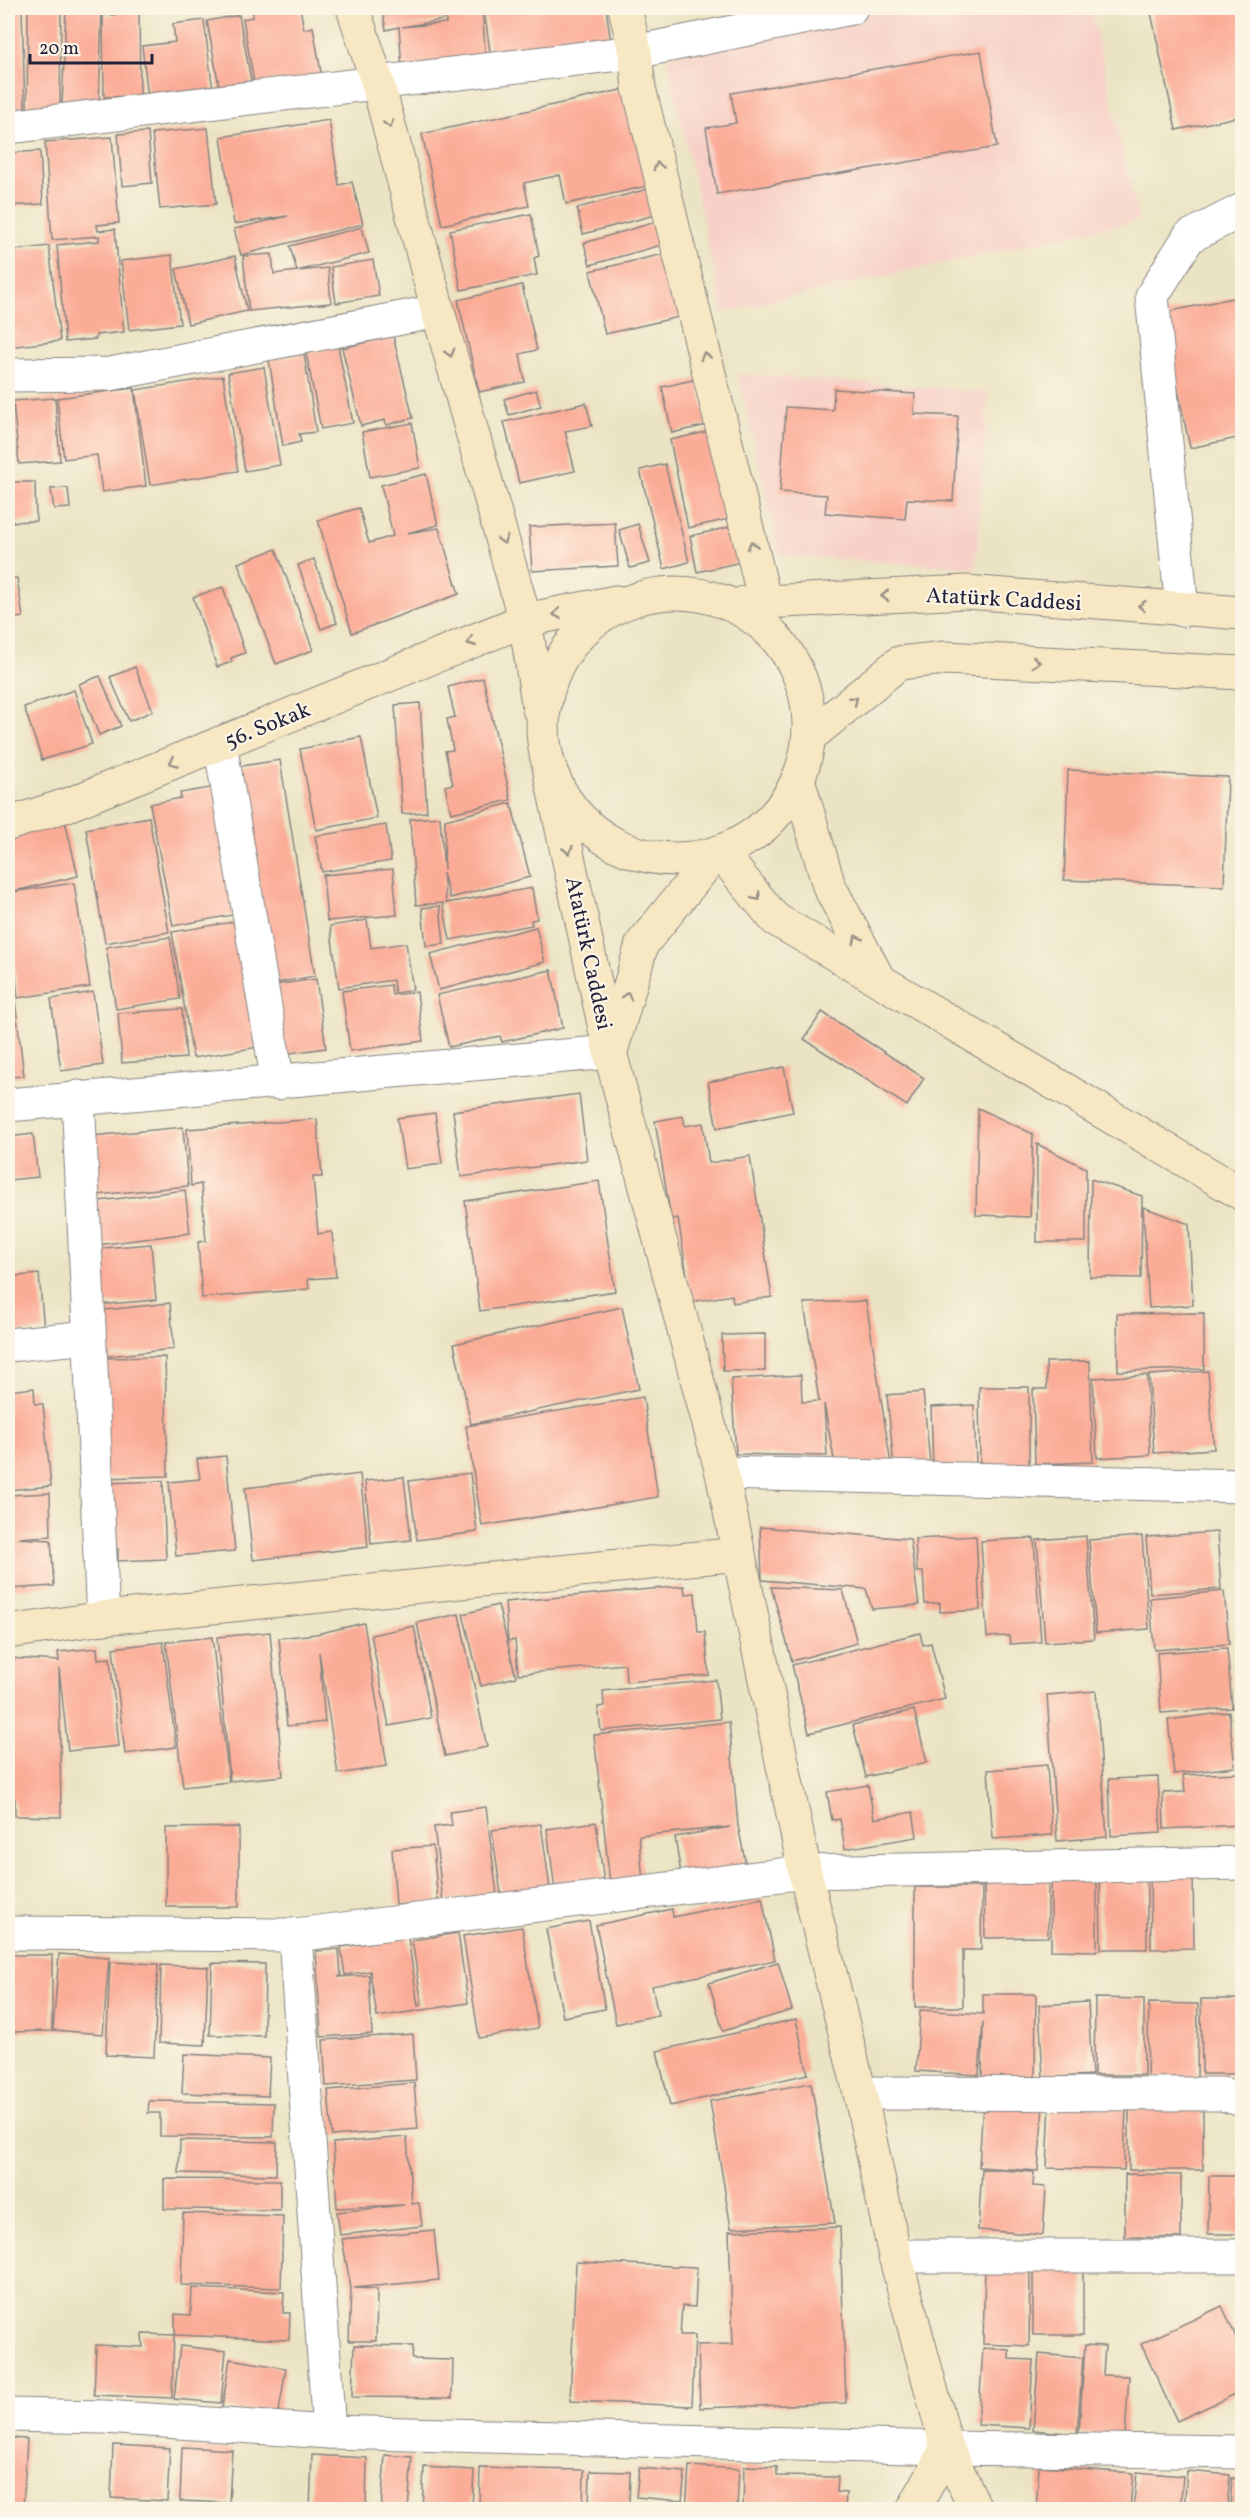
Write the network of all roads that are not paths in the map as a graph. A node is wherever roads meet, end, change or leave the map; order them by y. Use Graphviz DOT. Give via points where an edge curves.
graph roads {
  1 [pos="353,8"];
  2 [pos="625,8"];
  3 [pos="851,8"];
  4 [pos="635,52"];
  5 [pos="378,84"];
  6 [pos="8,127"];
  7 [pos="1242,210"];
  8 [pos="438,311"];
  9 [pos="8,375"];
  10 [pos="635,598"];
  11 [pos="765,602"];
  12 [pos="730,604"];
  13 [pos="1182,610"];
  14 [pos="1242,613"];
  15 [pos="525,620"];
  16 [pos="1242,673"];
  17 [pos="542,728"];
  18 [pos="809,736"];
  19 [pos="220,743"];
  20 [pos="550,773"];
  21 [pos="798,779"];
  22 [pos="8,824"];
  23 [pos="717,853"];
  24 [pos="879,980"];
  25 [pos="610,1052"];
  26 [pos="278,1083"];
  27 [pos="78,1097"];
  28 [pos="8,1105"];
  29 [pos="1242,1194"];
  30 [pos="89,1337"];
  31 [pos="8,1345"];
  32 [pos="722,1473"];
  33 [pos="1242,1486"];
  34 [pos="739,1554"];
  35 [pos="103,1618"];
  36 [pos="8,1632"];
  37 [pos="1242,1863"];
  38 [pos="805,1872"];
  39 [pos="8,1933"];
  40 [pos="295,1935"];
  41 [pos="860,2093"];
  42 [pos="1242,2100"];
  43 [pos="895,2256"];
  44 [pos="1242,2256"];
  45 [pos="8,2415"];
  46 [pos="328,2432"];
  47 [pos="947,2448"];
  48 [pos="1242,2452"];
  49 [pos="913,2510"];
  50 [pos="976,2510"];
  1 -- 5 [label="main road"];
  2 -- 4 [label="main road"];
  3 -- 4 [label="street"];
  4 -- 5 [label="street"];
  11 -- 4 [label="main road, one-way" via="639,88"];
  5 -- 6 [label="street"];
  5 -- 8 [label="main road, one-way"];
  7 -- 13 [label="street" via="1189,237 1152,296"];
  8 -- 9 [label="street" via="110,374"];
  8 -- 15 [label="main road, one-way"];
  10 -- 12 [label="main road, Atatürk Caddesi" via="667,592 699,594"];
  10 -- 15 [label="main road, Atatürk Caddesi, one-way"];
  10 -- 17 [label="main road, Atatürk Caddesi" via="597,617 567,648 548,686"];
  11 -- 12 [label="main road, Atatürk Caddesi"];
  13 -- 11 [label="main road, Atatürk Caddesi, one-way" via="966,592"];
  12 -- 18 [label="main road, Atatürk Caddesi" via="765,626 791,658 806,695"];
  13 -- 14 [label="main road, Atatürk Caddesi"];
  15 -- 17 [label="main road, Atatürk Caddesi"];
  15 -- 19 [label="main road, 56. Sokak, one-way"];
  18 -- 16 [label="main road, one-way" via="899,663 945,658"];
  17 -- 20 [label="main road, Atatürk Caddesi"];
  18 -- 21 [label="main road, Atatürk Caddesi"];
  19 -- 22 [label="main road, 56. Sokak, one-way" via="70,804"];
  19 -- 26 [label="street"];
  20 -- 23 [label="main road, Atatürk Caddesi" via="570,808 599,836 635,854 675,861"];
  20 -- 25 [label="main road, Atatürk Caddesi, one-way"];
  21 -- 23 [label="main road, Atatürk Caddesi" via="779,812 749,838"];
  24 -- 21 [label="main road, one-way" via="829,886"];
  23 -- 24 [label="main road, one-way" via="775,919"];
  25 -- 23 [label="main road, Atatürk Caddesi, one-way" via="642,944"];
  24 -- 29 [label="main road"];
  25 -- 26 [label="street"];
  25 -- 32 [label="main road"];
  26 -- 27 [label="street"];
  27 -- 28 [label="street"];
  27 -- 30 [label="street"];
  30 -- 31 [label="street"];
  30 -- 35 [label="street"];
  32 -- 33 [label="street"];
  32 -- 34 [label="main road"];
  34 -- 35 [label="main road"];
  34 -- 38 [label="main road"];
  35 -- 36 [label="main road"];
  37 -- 38 [label="street"];
  38 -- 40 [label="street"];
  38 -- 41 [label="main road"];
  39 -- 40 [label="street"];
  40 -- 46 [label="street"];
  41 -- 42 [label="street" via="1222,2094"];
  41 -- 43 [label="main road"];
  43 -- 44 [label="street"];
  43 -- 47 [label="main road"];
  45 -- 46 [label="street" via="104,2417"];
  46 -- 47 [label="street"];
  47 -- 48 [label="street"];
  47 -- 49 [label="main road"];
  47 -- 50 [label="main road"];
}
